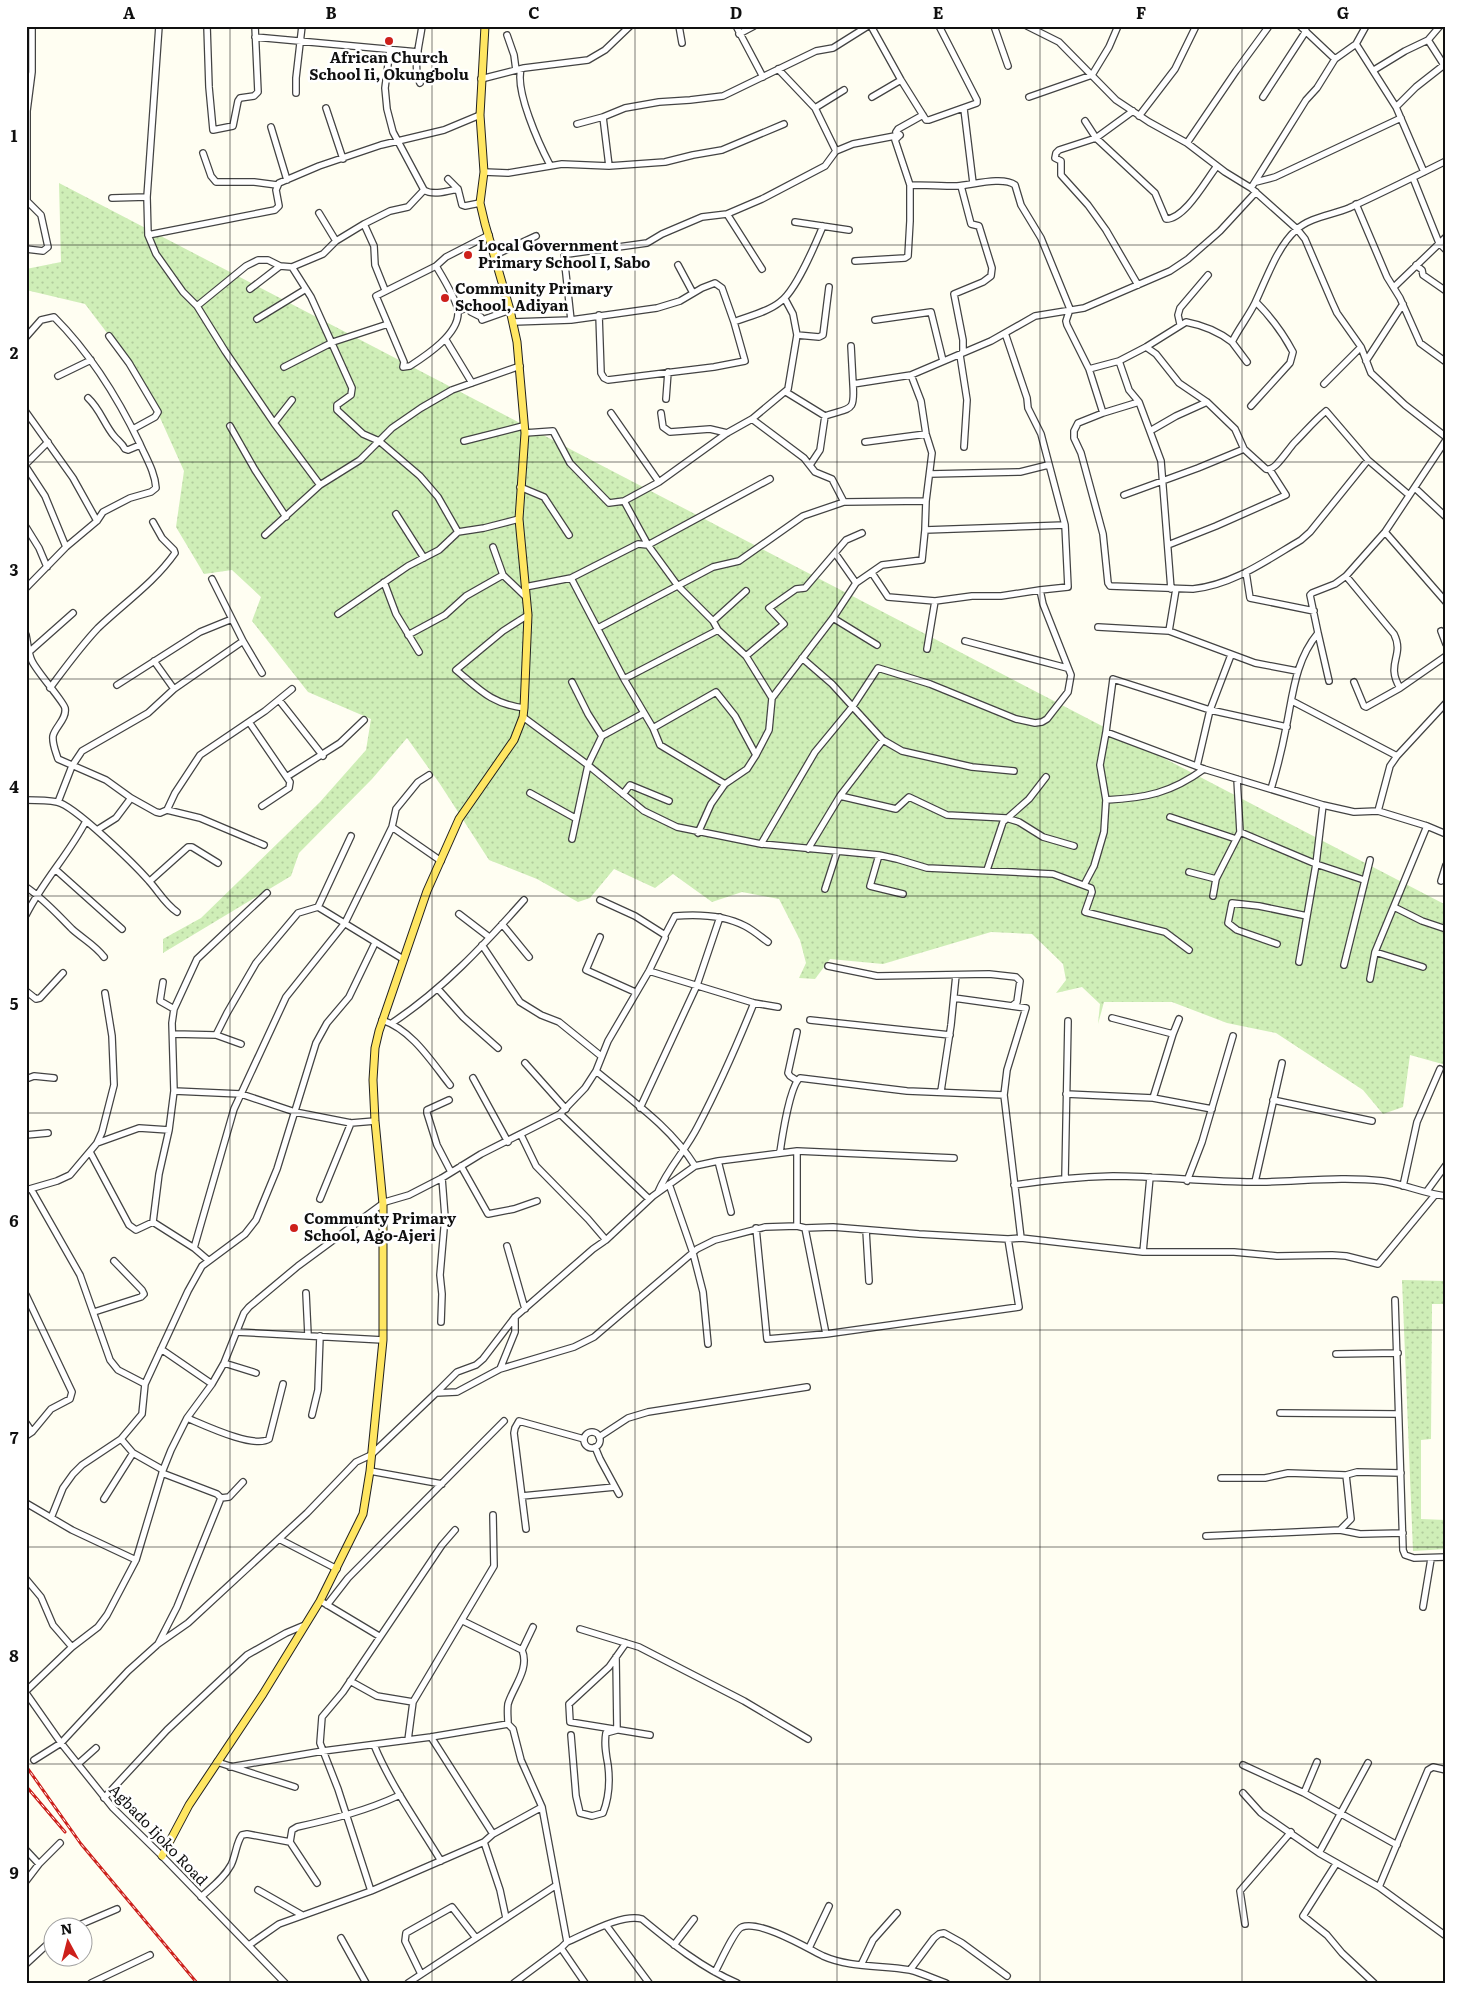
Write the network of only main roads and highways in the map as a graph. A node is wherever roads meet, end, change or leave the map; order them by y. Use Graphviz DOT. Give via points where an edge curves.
graph roads {
  1 [pos="485,26"];
  2 [pos="162,1856"];
  1 -- 2 [label="main road" via="480,114 484,172 480,203 513,322 524,429 519,519 528,615 523,717 514,740 459,820 427,891 382,1020 374,1058 375,1121 383,1204 382,1340 370,1471 361,1520 306,1625 216,1762"];
}
